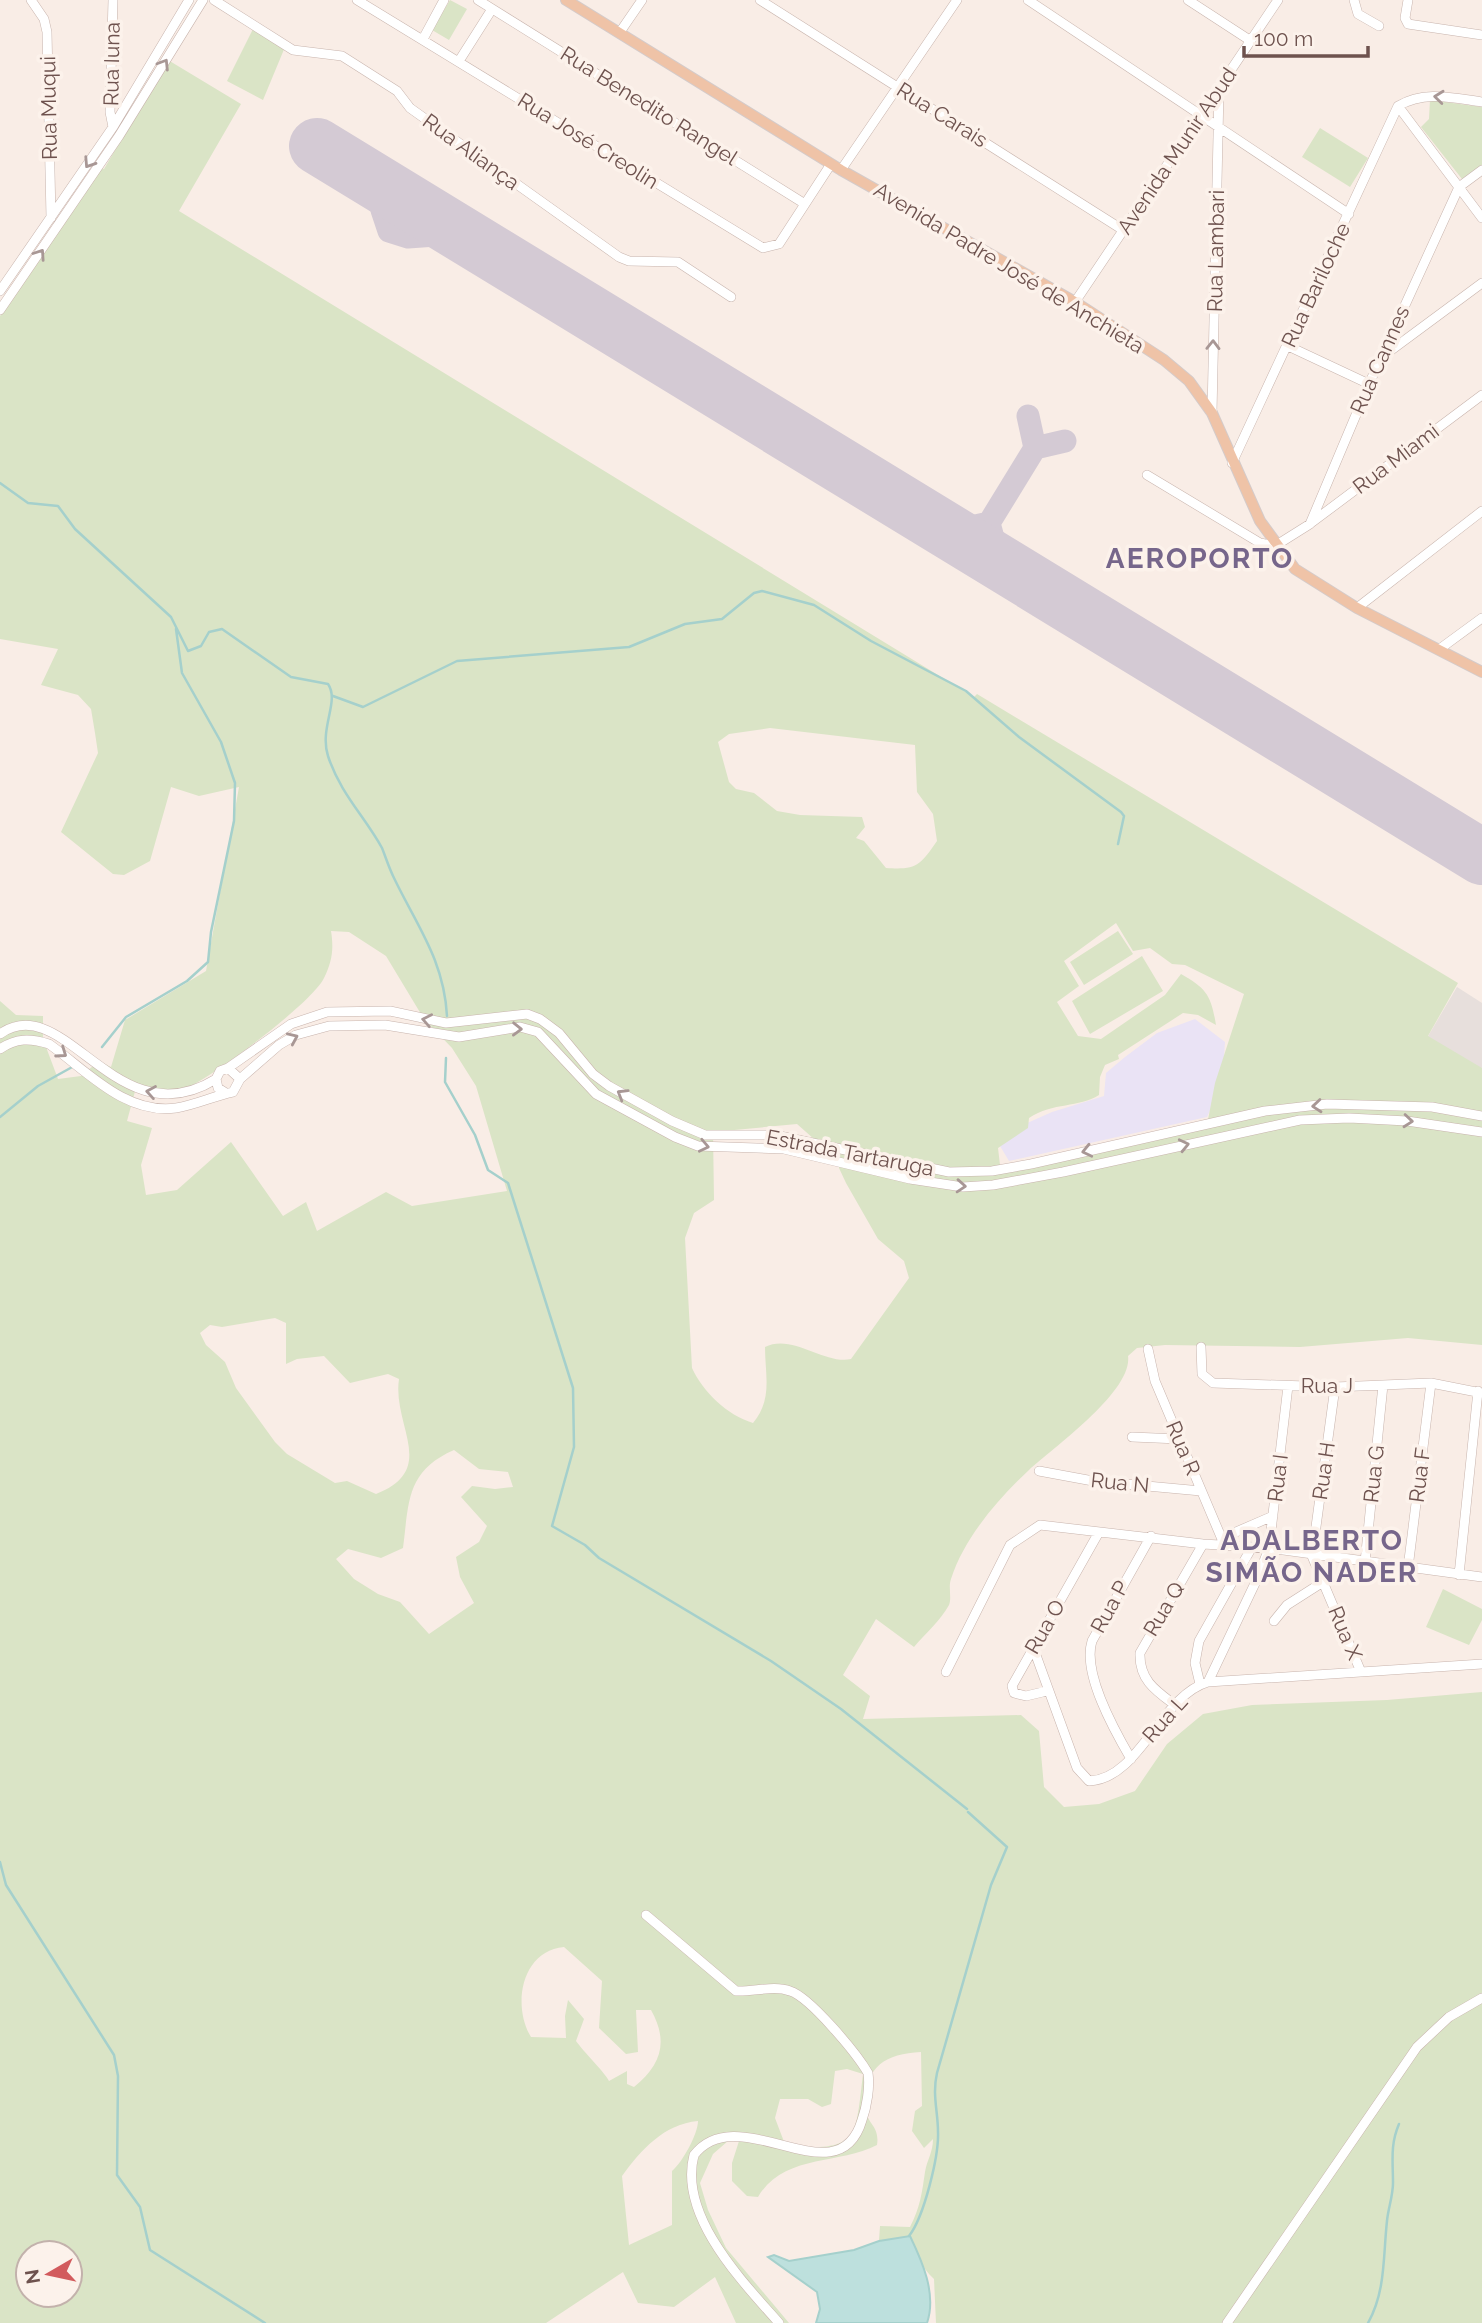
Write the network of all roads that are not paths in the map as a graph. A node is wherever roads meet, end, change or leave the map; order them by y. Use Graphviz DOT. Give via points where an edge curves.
graph roads {
  1 [pos="31,0"];
  2 [pos="113,0"];
  3 [pos="189,0"];
  4 [pos="203,0"];
  5 [pos="214,0"];
  6 [pos="357,0"];
  7 [pos="444,0"];
  8 [pos="478,0"];
  9 [pos="566,0"];
  10 [pos="642,0"];
  11 [pos="760,0"];
  12 [pos="957,0"];
  13 [pos="1028,0"];
  14 [pos="1188,0"];
  15 [pos="1278,0"];
  16 [pos="1354,0"];
  17 [pos="1408,0"];
  18 [pos="492,9"];
  19 [pos="1379,26"];
  20 [pos="621,32"];
  21 [pos="1482,35"];
  22 [pos="423,39"];
  23 [pos="1251,41"];
  24 [pos="459,61"];
  25 [pos="898,87"];
  26 [pos="1219,88"];
  27 [pos="1482,102"];
  28 [pos="1398,106"];
  29 [pos="1202,114"];
  30 [pos="1218,125"];
  31 [pos="113,127"];
  32 [pos="836,167"];
  33 [pos="1482,170"];
  34 [pos="1458,187"];
  35 [pos="805,204"];
  36 [pos="1349,214"];
  37 [pos="1482,218"];
  38 [pos="51,220"];
  39 [pos="1123,230"];
  40 [pos="1482,283"];
  41 [pos="0,291"];
  42 [pos="731,297"];
  43 [pos="1075,302"];
  44 [pos="0,310"];
  45 [pos="1288,346"];
  46 [pos="1380,359"];
  47 [pos="1369,384"];
  48 [pos="1482,395"];
  49 [pos="1212,413"];
  50 [pos="1232,463"];
  51 [pos="1147,475"];
  52 [pos="1482,511"];
  53 [pos="1310,524"];
  54 [pos="1275,546"];
  55 [pos="1357,608"];
  56 [pos="1482,618"];
  57 [pos="1441,648"];
  58 [pos="1482,672"];
  59 [pos="0,1034"];
  60 [pos="0,1049"];
  61 [pos="228,1068"];
  62 [pos="216,1079"];
  63 [pos="240,1079"];
  64 [pos="226,1093"];
  65 [pos="1482,1116"];
  66 [pos="1482,1132"];
  67 [pos="1201,1347"];
  68 [pos="1148,1349"];
  69 [pos="1431,1383"];
  70 [pos="1383,1385"];
  71 [pos="1288,1386"];
  72 [pos="1335,1387"];
  73 [pos="1480,1392"];
  74 [pos="1132,1437"];
  75 [pos="1179,1439"];
  76 [pos="1039,1471"];
  77 [pos="1201,1491"];
  78 [pos="1273,1516"];
  79 [pos="1099,1532"];
  80 [pos="1152,1536"];
  81 [pos="1223,1541"];
  82 [pos="1203,1544"];
  83 [pos="1252,1547"];
  84 [pos="1269,1548"];
  85 [pos="1312,1556"];
  86 [pos="1364,1562"];
  87 [pos="1408,1568"];
  88 [pos="1459,1575"];
  89 [pos="1482,1577"];
  90 [pos="1323,1582"];
  91 [pos="1274,1621"];
  92 [pos="1033,1647"];
  93 [pos="1482,1664"];
  94 [pos="946,1672"];
  95 [pos="1361,1672"];
  96 [pos="1204,1683"];
  97 [pos="1047,1691"];
  98 [pos="1175,1705"];
  99 [pos="1131,1759"];
  100 [pos="646,1915"];
  101 [pos="1482,1998"];
  102 [pos="779,2323"];
  103 [pos="1227,2323"];
  1 -- 38 [label="street, Rua Muqui" via="47,32"];
  2 -- 31 [label="street, Rua Iuna"];
  3 -- 31 [label="street"];
  44 -- 4 [label="street, one-way" via="119,136"];
  5 -- 42 [label="street, Rua Aliança" via="293,50 342,56 391,87 410,108 619,257 678,262"];
  6 -- 22 [label="street, Rua José Creolin"];
  7 -- 22 [label="street"];
  8 -- 18 [label="street, Rua Benedito Rangel"];
  9 -- 20 [label="main road, Avenida Padre José de Anchieta"];
  10 -- 20 [label="street"];
  11 -- 25 [label="street, Rua Carais"];
  12 -- 25 [label="street, Rua José Creolin"];
  13 -- 29 [label="street"];
  14 -- 23 [label="street"];
  15 -- 23 [label="street, Avenida Munir Abud"];
  16 -- 19 [label="street" via="1358,14"];
  17 -- 21 [label="street" via="1408,24"];
  18 -- 24 [label="street"];
  18 -- 35 [label="street, Rua Benedito Rangel"];
  20 -- 32 [label="main road, Avenida Padre José de Anchieta"];
  22 -- 24 [label="street, Rua José Creolin"];
  23 -- 26 [label="street, Avenida Munir Abud"];
  24 -- 35 [label="street, Rua José Creolin" via="763,248 779,244"];
  25 -- 32 [label="street, Rua José Creolin"];
  25 -- 39 [label="street, Rua Carais"];
  26 -- 29 [label="street, Avenida Munir Abud"];
  26 -- 30 [label="street, Rua Lambari"];
  27 -- 28 [label="street, one-way" via="1430,95"];
  28 -- 34 [label="street"];
  28 -- 36 [label="street, Rua Bariloche"];
  29 -- 30 [label="street"];
  29 -- 39 [label="street, Avenida Munir Abud"];
  30 -- 36 [label="street"];
  49 -- 30 [label="street, Rua Lambari, one-way"];
  31 -- 38 [label="street, one-way"];
  32 -- 35 [label="street, Rua José Creolin"];
  32 -- 43 [label="main road, Avenida Padre José de Anchieta"];
  33 -- 34 [label="street"];
  34 -- 37 [label="street"];
  34 -- 46 [label="street, Rua Cannes"];
  36 -- 45 [label="street, Rua Bariloche"];
  38 -- 41 [label="street"];
  39 -- 43 [label="street, Avenida Munir Abud"];
  40 -- 46 [label="street"];
  43 -- 49 [label="main road, Avenida Padre José de Anchieta" via="1164,360 1189,382"];
  45 -- 47 [label="street"];
  45 -- 50 [label="street, Rua Bariloche"];
  46 -- 47 [label="street, Rua Cannes"];
  47 -- 53 [label="street, Rua Cannes"];
  48 -- 53 [label="street, Rua Miami"];
  49 -- 50 [label="main road, Avenida Padre José de Anchieta"];
  50 -- 54 [label="main road, Avenida Padre José de Anchieta"];
  51 -- 54 [label="street" via="1260,543"];
  52 -- 55 [label="street"];
  53 -- 54 [label="street"];
  54 -- 55 [label="main road, Avenida Padre José de Anchieta" via="1309,580"];
  55 -- 57 [label="main road, Avenida Padre José de Anchieta"];
  56 -- 57 [label="street"];
  57 -- 58 [label="main road, Avenida Padre José de Anchieta"];
  62 -- 59 [label="street, one-way" via="178,1094 152,1094 124,1084 46,1028 26,1025"];
  60 -- 64 [label="street, one-way" via="17,1040 48,1044 120,1096 157,1109"];
  61 -- 62 [label="street"];
  61 -- 63 [label="street"];
  65 -- 61 [label="street, Estrada Tartaruga, one-way" via="1432,1107 1327,1104 1265,1111 1031,1164 949,1172 775,1135 720,1137 691,1130 609,1086 559,1033 527,1014 446,1023 390,1011 327,1012 282,1029"];
  62 -- 64 [label="street" via="218,1088"];
  63 -- 64 [label="street" via="236,1089"];
  63 -- 66 [label="street, Estrada Tartaruga, one-way" via="279,1045 329,1026 385,1025 459,1037 520,1027 538,1032 596,1094 698,1146 784,1149 896,1177 963,1187 1063,1172 1300,1120 1407,1121"];
  67 -- 71 [label="street, Rua J" via="1202,1374 1209,1381"];
  68 -- 75 [label="street, Rua R" via="1152,1372"];
  69 -- 70 [label="street, Rua J"];
  69 -- 73 [label="street, Rua J"];
  69 -- 87 [label="street, Rua F"];
  70 -- 72 [label="street, Rua J"];
  70 -- 86 [label="street, Rua G"];
  71 -- 72 [label="street, Rua J"];
  71 -- 78 [label="street, Rua I"];
  72 -- 85 [label="street, Rua H"];
  73 -- 88 [label="street"];
  74 -- 75 [label="street"];
  75 -- 77 [label="street, Rua R"];
  76 -- 77 [label="street, Rua N"];
  77 -- 81 [label="street, Rua R"];
  78 -- 81 [label="street"];
  78 -- 84 [label="street, Rua I"];
  79 -- 80 [label="street"];
  79 -- 92 [label="street, Rua O"];
  79 -- 94 [label="street" via="1040,1525 1018,1537 1006,1551"];
  80 -- 82 [label="street"];
  80 -- 99 [label="street, Rua P" via="1088,1653 1094,1681"];
  81 -- 82 [label="street"];
  81 -- 83 [label="street"];
  82 -- 98 [label="street, Rua Q" via="1140,1653 1145,1679"];
  83 -- 84 [label="street"];
  83 -- 96 [label="street" via="1199,1641 1195,1663"];
  84 -- 85 [label="street"];
  84 -- 96 [label="street, Rua I"];
  85 -- 86 [label="street"];
  85 -- 90 [label="street, Rua X"];
  86 -- 87 [label="street"];
  87 -- 88 [label="street"];
  88 -- 89 [label="street"];
  90 -- 91 [label="street" via="1287,1605"];
  90 -- 95 [label="street, Rua X"];
  92 -- 97 [label="street, Rua L"];
  92 -- 97 [label="street, Rua O" via="1013,1691 1026,1696"];
  93 -- 95 [label="street, Rua L"];
  95 -- 96 [label="street, Rua L"];
  96 -- 98 [label="street, Rua L"];
  97 -- 99 [label="street, Rua L" via="1086,1780 1104,1778"];
  98 -- 99 [label="street, Rua L"];
  100 -- 102 [label="street" via="737,1991 795,1993 826,2020 868,2073 859,2130 840,2149 812,2153 737,2135 714,2140 694,2155 692,2181 714,2243"];
  101 -- 103 [label="street" via="1449,2017 1417,2047"];
}
